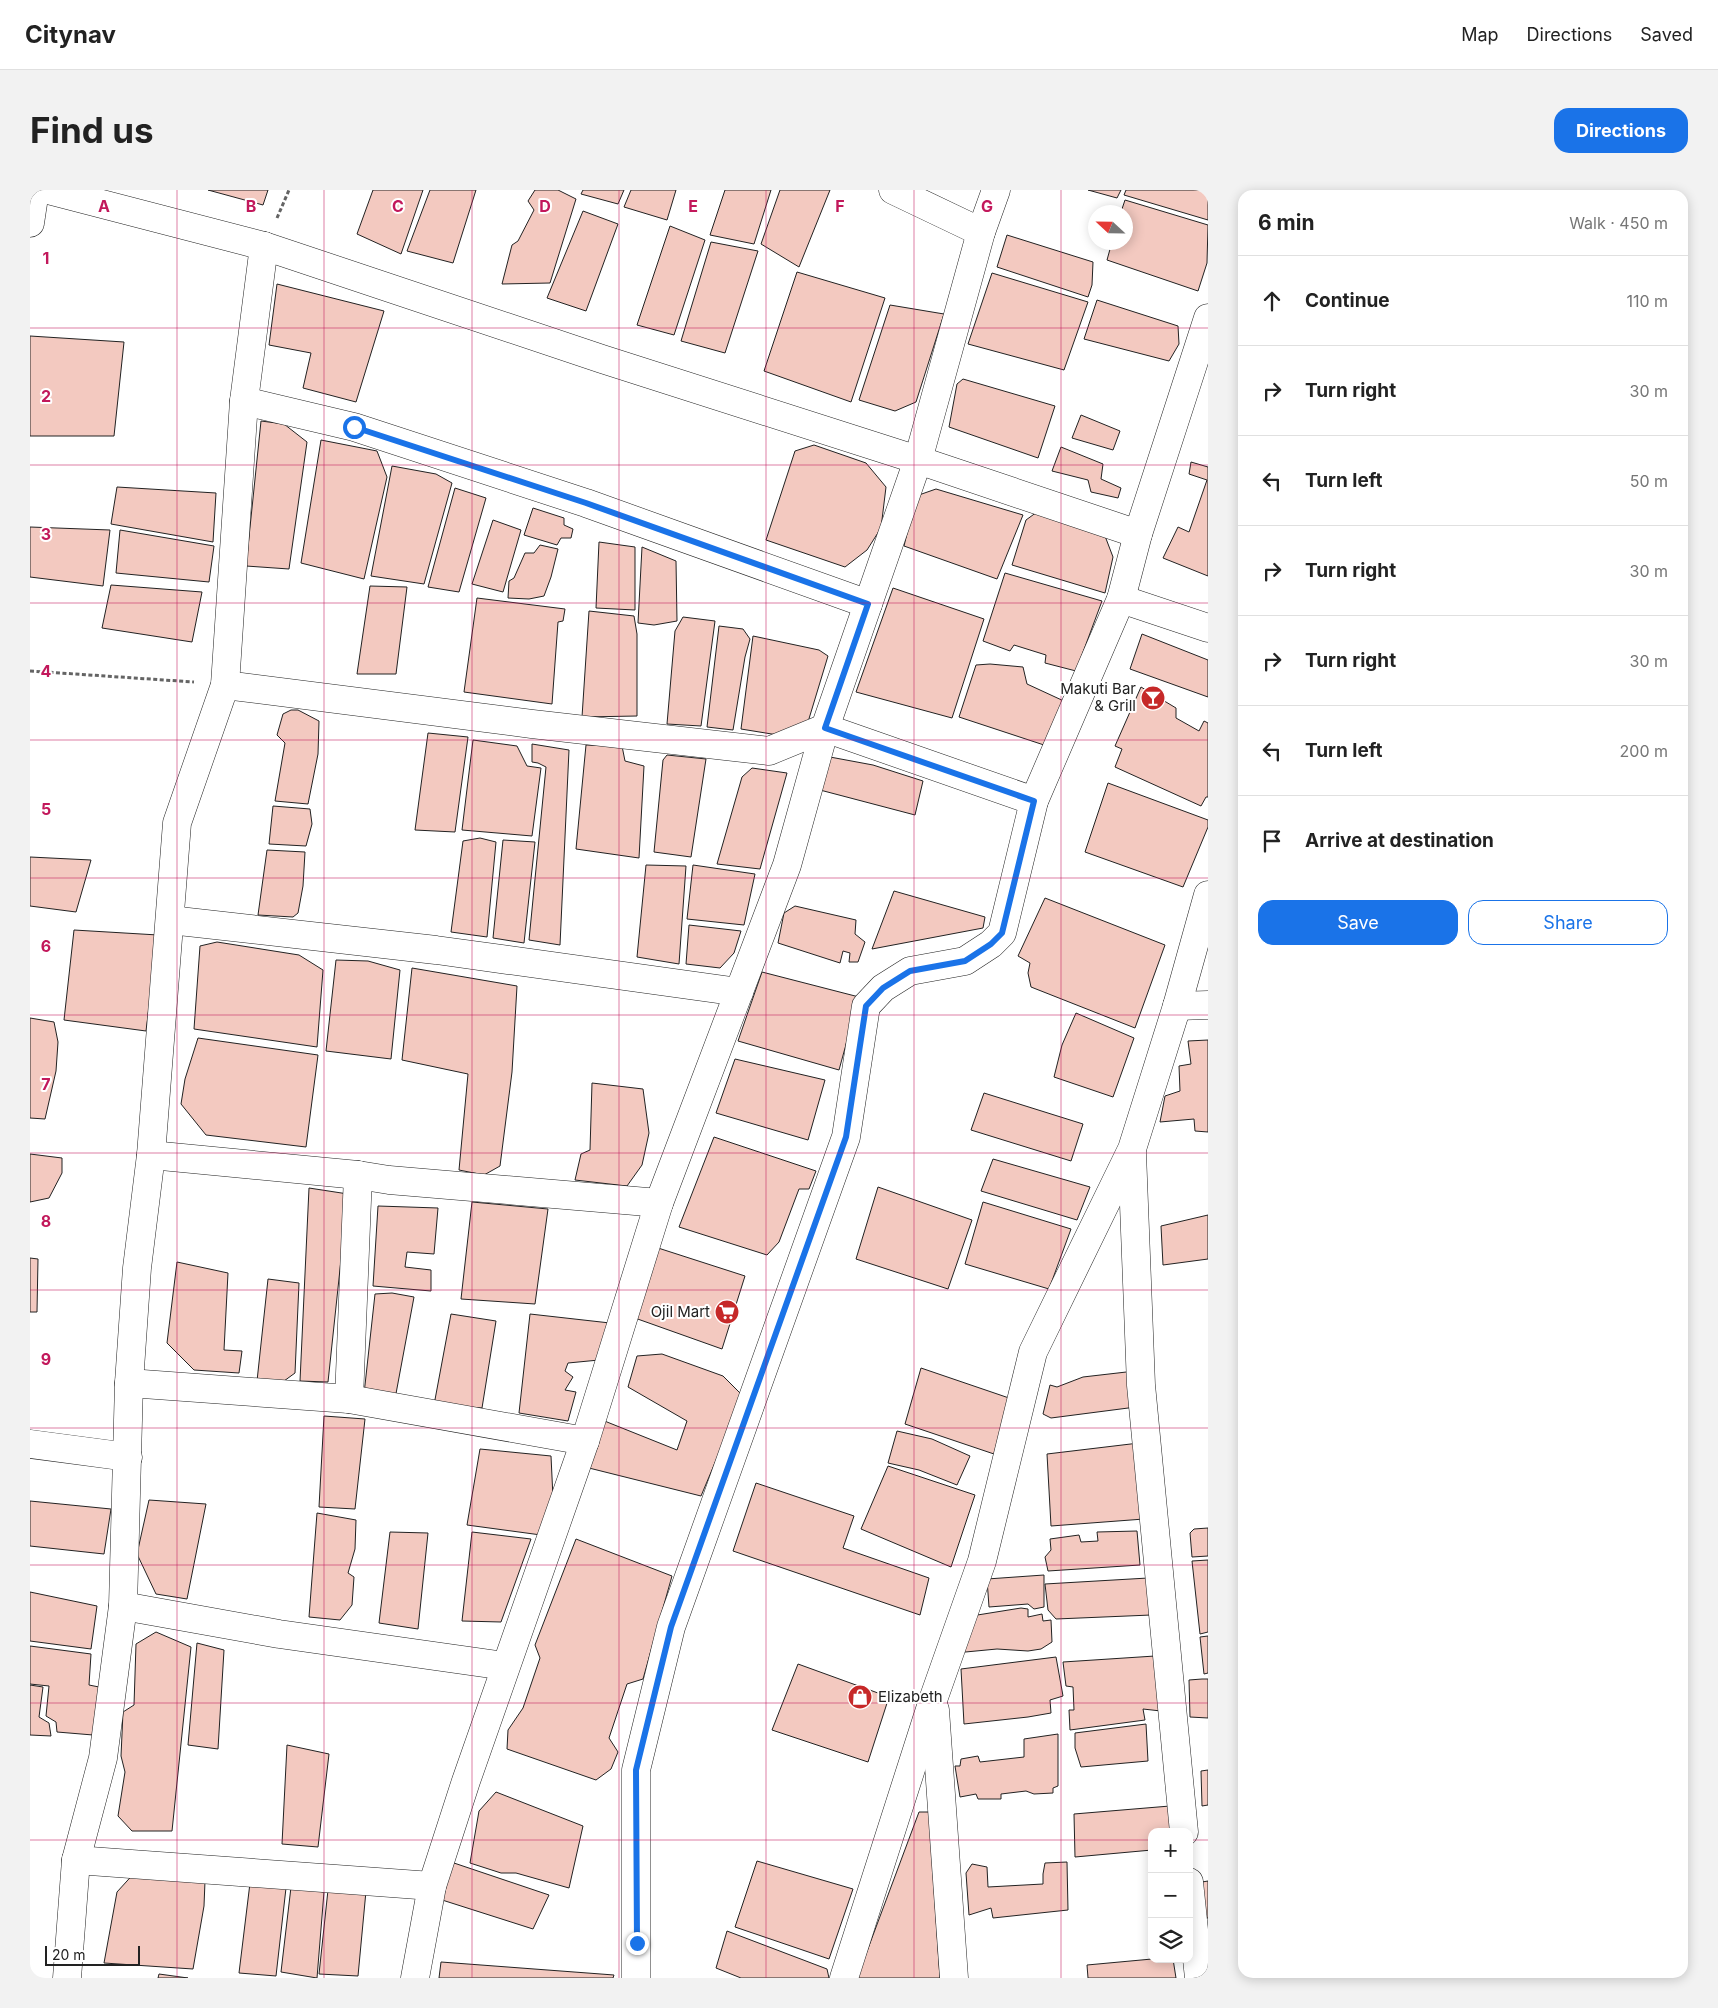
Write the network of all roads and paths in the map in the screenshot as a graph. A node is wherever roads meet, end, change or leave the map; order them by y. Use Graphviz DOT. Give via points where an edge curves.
graph roads {
  1 [pos="35,190"];
  2 [pos="48,190"];
  3 [pos="893,190"];
  4 [pos="996,190"];
  5 [pos="30,223"];
  6 [pos="981,232"];
  7 [pos="264,246"];
  8 [pos="1208,318"];
  9 [pos="244,401"];
  10 [pos="918,460"];
  11 [pos="1138,534"];
  12 [pos="1121,599"];
  13 [pos="868,604"];
  14 [pos="1208,628"];
  15 [pos="30,671"];
  16 [pos="225,685"];
  17 [pos="825,728"];
  18 [pos="1034,801"];
  19 [pos="1208,895"];
  20 [pos="170,920"];
  21 [pos="739,992"];
  22 [pos="1208,1005"];
  23 [pos="1177,1006"];
  24 [pos="1132,1149"];
  25 [pos="151,1155"];
  26 [pos="358,1175"];
  27 [pos="659,1204"];
  28 [pos="128,1382"];
  29 [pos="348,1399"];
  30 [pos="585,1441"];
  31 [pos="30,1444"];
  32 [pos="128,1457"];
  33 [pos="122,1606"];
  34 [pos="505,1666"];
  35 [pos="934,1697"];
  36 [pos="1184,1828"];
  37 [pos="76,1860"];
  38 [pos="432,1886"];
  39 [pos="1192,1918"];
  40 [pos="67,1978"];
  41 [pos="415,1978"];
  42 [pos="636,1978"];
  43 [pos="844,1978"];
  44 [pos="954,1978"];
  45 [pos="1198,1978"];
  1 -- 5 [label="street"];
  2 -- 7 [label="street"];
  3 -- 6 [label="street"];
  4 -- 6 [label="street"];
  6 -- 10 [label="street"];
  7 -- 9 [label="street"];
  7 -- 10 [label="street"];
  8 -- 11 [label="street"];
  9 -- 13 [label="street" via="391,439 586,503"];
  9 -- 16 [label="street"];
  10 -- 11 [label="street"];
  10 -- 13 [label="street"];
  11 -- 12 [label="street"];
  12 -- 14 [label="street"];
  12 -- 18 [label="street"];
  13 -- 17 [label="street"];
  15 -- 16 [label="path"];
  16 -- 17 [label="street" via="769,751"];
  16 -- 20 [label="street" via="177,823"];
  17 -- 18 [label="street"];
  17 -- 21 [label="street" via="787,865"];
  18 -- 42 [label="street" via="1002,933 965,961 910,971 883,988 866,1006 846,1137 671,1627 636,1770"];
  19 -- 23 [label="street"];
  20 -- 21 [label="street" via="436,950"];
  20 -- 25 [label="street"];
  21 -- 27 [label="street"];
  22 -- 23 [label="street"];
  23 -- 24 [label="street"];
  24 -- 35 [label="street" via="1033,1352 982,1561"];
  24 -- 36 [label="street" via="1141,1385"];
  25 -- 26 [label="street"];
  25 -- 28 [label="street" via="137,1268"];
  26 -- 27 [label="street"];
  26 -- 29 [label="street"];
  27 -- 30 [label="street"];
  28 -- 29 [label="street"];
  28 -- 32 [label="street"];
  29 -- 30 [label="street"];
  30 -- 34 [label="street"];
  31 -- 32 [label="street"];
  32 -- 33 [label="street"];
  33 -- 34 [label="street" via="279,1634"];
  33 -- 37 [label="street" via="103,1758"];
  34 -- 38 [label="street"];
  35 -- 43 [label="street"];
  35 -- 44 [label="street"];
  37 -- 38 [label="street"];
  37 -- 40 [label="street"];
  38 -- 41 [label="street"];
  39 -- 45 [label="street"];
}
